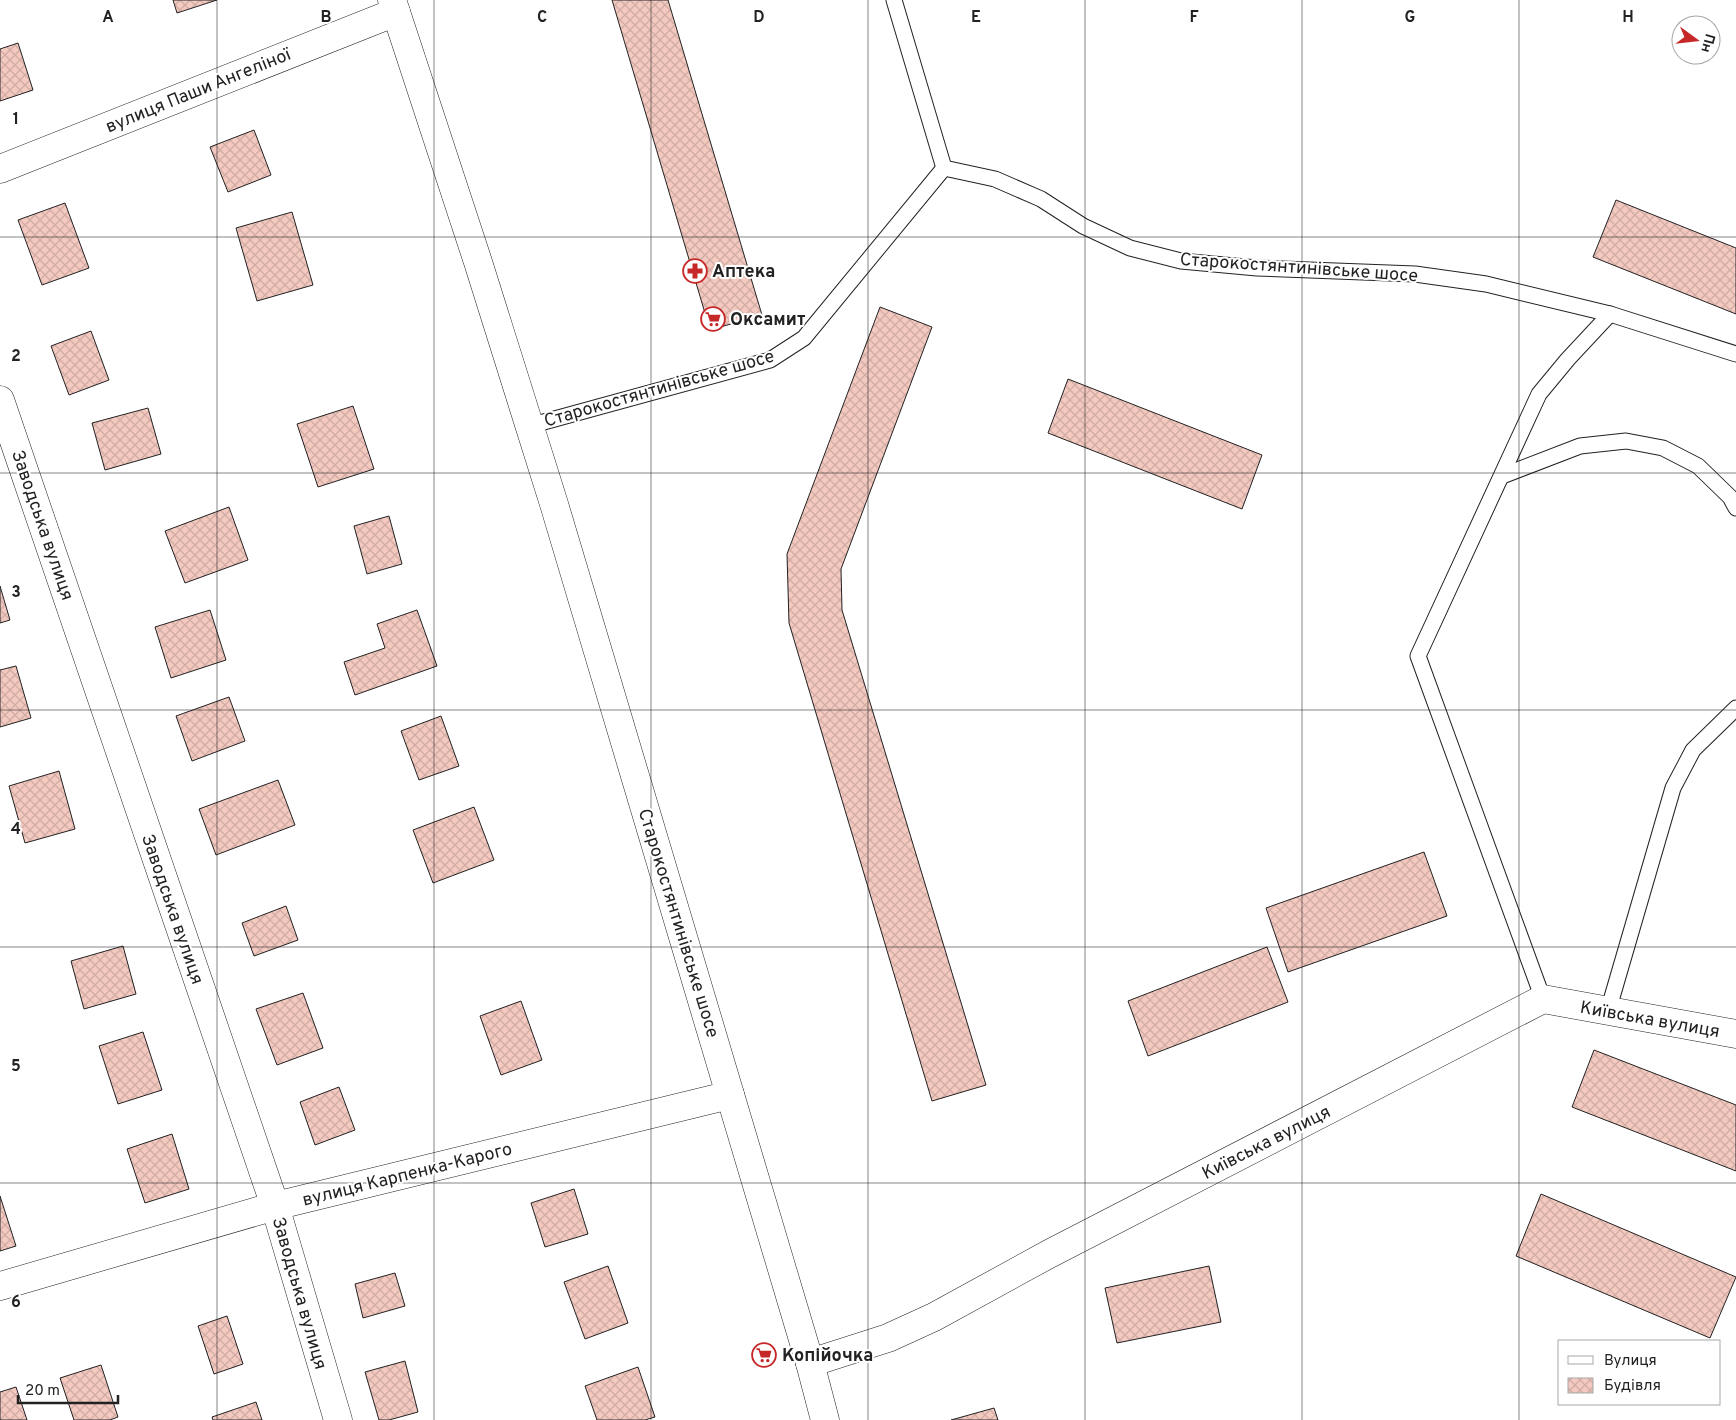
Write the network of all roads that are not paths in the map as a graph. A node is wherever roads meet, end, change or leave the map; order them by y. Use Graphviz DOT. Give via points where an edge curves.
graph roads {
  1 [pos="894,0"];
  2 [pos="394,6"];
  3 [pos="944,168"];
  4 [pos="0,169"];
  5 [pos="1610,314"];
  6 [pos="1736,354"];
  7 [pos="0,400"];
  8 [pos="529,426"];
  9 [pos="1502,476"];
  10 [pos="1736,508"];
  11 [pos="1736,708"];
  12 [pos="1543,999"];
  13 [pos="1608,1011"];
  14 [pos="1736,1034"];
  15 [pos="730,1094"];
  16 [pos="275,1206"];
  17 [pos="0,1286"];
  18 [pos="810,1363"];
  19 [pos="338,1420"];
  20 [pos="825,1420"];
  1 -- 3 [label="lane"];
  2 -- 4 [label="street, вулиця Паши Ангеліної"];
  2 -- 8 [label="street, Старокостянтинівське шосе"];
  3 -- 5 [label="lane, Старокостянтинівське шосе" via="995,179 1041,199 1083,226 1130,248 1181,261 1257,268 1415,274 1486,284"];
  3 -- 8 [label="lane, Старокостянтинівське шосе" via="804,338 770,360"];
  5 -- 6 [label="lane, Старокостянтинівське шосе"];
  5 -- 9 [label="lane" via="1539,394"];
  7 -- 16 [label="street, Заводська вулиця"];
  8 -- 15 [label="street, Старокостянтинівське шосе"];
  9 -- 10 [label="lane" via="1580,446 1626,441 1663,448 1698,466 1730,497"];
  9 -- 12 [label="lane" via="1418,656"];
  11 -- 13 [label="lane" via="1693,750 1673,788"];
  12 -- 13 [label="street, Київська вулиця"];
  12 -- 18 [label="street, Київська вулиця" via="1049,1254 934,1317 888,1338"];
  13 -- 14 [label="street, Київська вулиця"];
  15 -- 16 [label="street, вулиця Карпенка-Карого"];
  15 -- 18 [label="street, Старокостянтинівське шосе"];
  16 -- 17 [label="street, вулиця Карпенка-Карого"];
  16 -- 19 [label="street, Заводська вулиця"];
  18 -- 20 [label="street, Старокостянтинівське шосе"];
}
